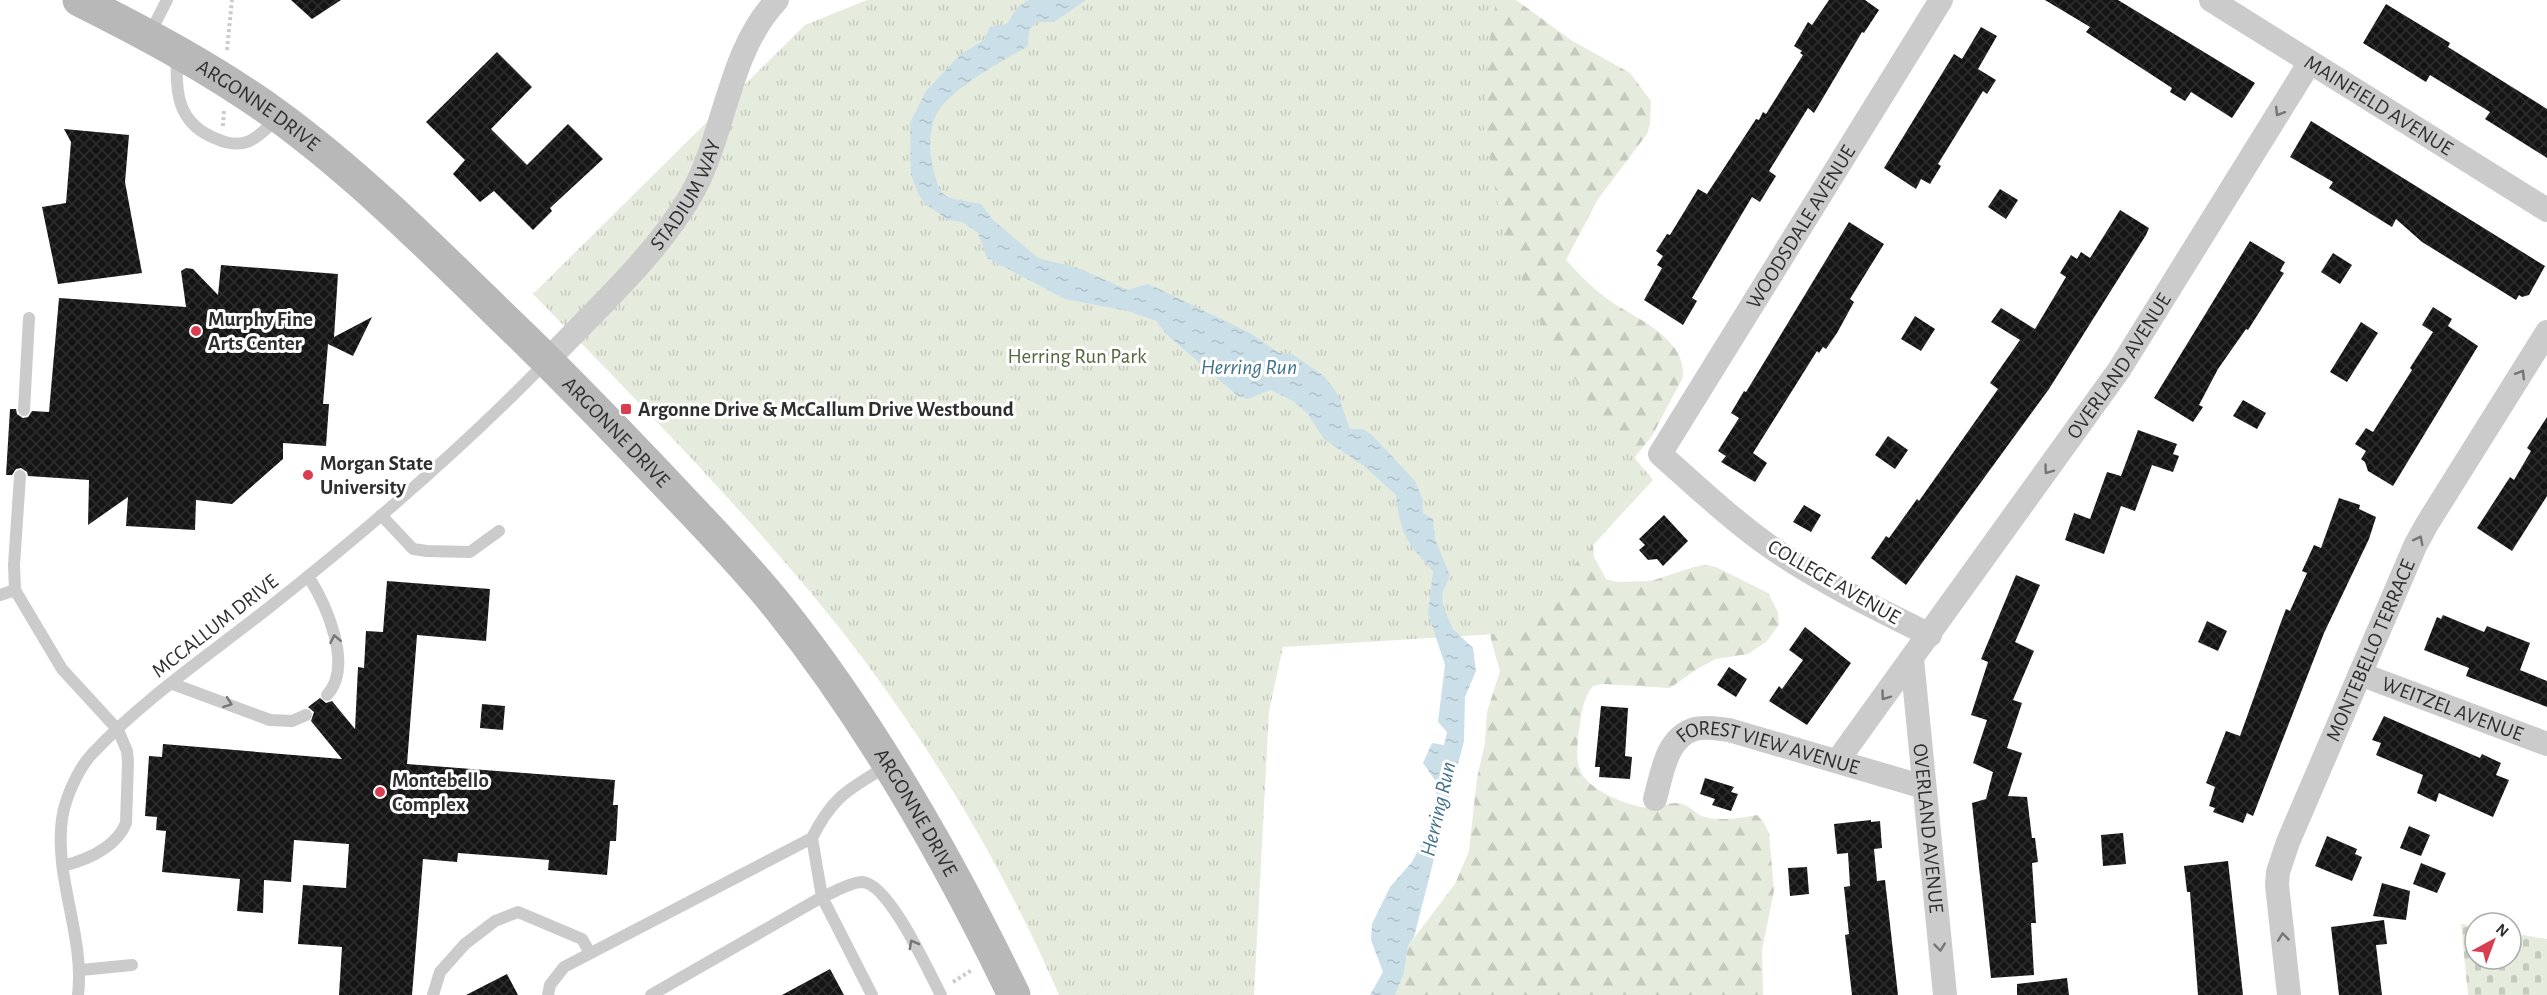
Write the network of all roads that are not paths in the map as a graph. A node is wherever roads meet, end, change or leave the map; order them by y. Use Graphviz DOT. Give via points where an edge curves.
graph roads {
  1 [pos="80,0"];
  2 [pos="167,0"];
  3 [pos="777,0"];
  4 [pos="1941,0"];
  5 [pos="2211,0"];
  6 [pos="149,35"];
  7 [pos="177,53"];
  8 [pos="2310,62"];
  9 [pos="279,117"];
  10 [pos="2547,210"];
  11 [pos="29,318"];
  12 [pos="2547,332"];
  13 [pos="547,362"];
  14 [pos="24,410"];
  15 [pos="1660,454"];
  16 [pos="20,476"];
  17 [pos="381,515"];
  18 [pos="499,531"];
  19 [pos="308,576"];
  20 [pos="15,590"];
  21 [pos="0,595"];
  22 [pos="1930,634"];
  23 [pos="1912,659"];
  24 [pos="2360,674"];
  25 [pos="173,684"];
  26 [pos="327,695"];
  27 [pos="306,715"];
  28 [pos="118,729"];
  29 [pos="2547,744"];
  30 [pos="1838,760"];
  31 [pos="888,765"];
  32 [pos="1924,786"];
  33 [pos="1655,799"];
  34 [pos="812,838"];
  35 [pos="63,866"];
  36 [pos="822,897"];
  37 [pos="590,953"];
  38 [pos="132,965"];
  39 [pos="81,970"];
  40 [pos="78,995"];
  41 [pos="433,995"];
  42 [pos="548,995"];
  43 [pos="651,995"];
  44 [pos="872,995"];
  45 [pos="941,995"];
  46 [pos="1014,995"];
  47 [pos="1945,995"];
  48 [pos="2289,995"];
  1 -- 6 [label="main road, ARGONNE DRIVE"];
  2 -- 6 [label="lane"];
  3 -- 13 [label="street, STADIUM WAY" via="754,28 691,194 660,239"];
  4 -- 15 [label="street, WOODSDALE AVENUE"];
  5 -- 8 [label="street, MAINFIELD AVENUE"];
  6 -- 7 [label="main road, ARGONNE DRIVE"];
  7 -- 9 [label="main road, ARGONNE DRIVE"];
  7 -- 9 [label="lane" via="175,86 184,116 205,135 236,144 252,140"];
  8 -- 10 [label="street, MAINFIELD AVENUE"];
  8 -- 22 [label="street, OVERLAND AVENUE, one-way" via="2119,370"];
  9 -- 13 [label="main road, ARGONNE DRIVE" via="412,229"];
  11 -- 14 [label="lane"];
  24 -- 12 [label="street, MONTEBELLO TERRACE, one-way" via="2427,524"];
  13 -- 17 [label="lane, MCCALLUM DRIVE" via="490,421"];
  13 -- 31 [label="main road, ARGONNE DRIVE" via="714,534 779,608"];
  15 -- 22 [label="street, COLLEGE AVENUE" via="1770,547 1844,592"];
  16 -- 20 [label="lane"];
  17 -- 18 [label="lane" via="413,549 427,551 470,552"];
  17 -- 19 [label="lane, MCCALLUM DRIVE"];
  19 -- 25 [label="lane, MCCALLUM DRIVE"];
  26 -- 19 [label="lane, one-way" via="338,676 336,643 323,602"];
  20 -- 21 [label="lane"];
  20 -- 28 [label="lane" via="62,669"];
  22 -- 23 [label="street, OVERLAND AVENUE"];
  23 -- 30 [label="street, OVERLAND AVENUE, one-way"];
  23 -- 32 [label="street, OVERLAND AVENUE"];
  24 -- 29 [label="street, WEITZEL AVENUE"];
  48 -- 24 [label="street, MONTEBELLO TERRACE, one-way" via="2278,872"];
  25 -- 27 [label="lane, one-way" via="270,720 292,721"];
  25 -- 28 [label="lane, MCCALLUM DRIVE"];
  28 -- 35 [label="lane, MCCALLUM DRIVE" via="91,756 75,782 62,819"];
  28 -- 35 [label="lane" via="128,762 123,831 86,860"];
  30 -- 32 [label="street, FOREST VIEW AVENUE"];
  30 -- 33 [label="street, FOREST VIEW AVENUE" via="1728,730 1698,728 1682,735 1667,756"];
  31 -- 34 [label="lane" via="837,798"];
  31 -- 46 [label="main road, ARGONNE DRIVE" via="945,862"];
  32 -- 47 [label="street, OVERLAND AVENUE, one-way"];
  34 -- 36 [label="lane"];
  34 -- 37 [label="lane"];
  35 -- 39 [label="lane, MCCALLUM DRIVE"];
  36 -- 43 [label="lane"];
  36 -- 44 [label="lane"];
  45 -- 36 [label="lane, one-way" via="881,891 860,882"];
  37 -- 41 [label="lane" via="582,939 518,912 495,921 465,944 440,972"];
  37 -- 42 [label="lane" via="564,967 550,985"];
  38 -- 39 [label="lane"];
  39 -- 40 [label="lane, MCCALLUM DRIVE"];
}
